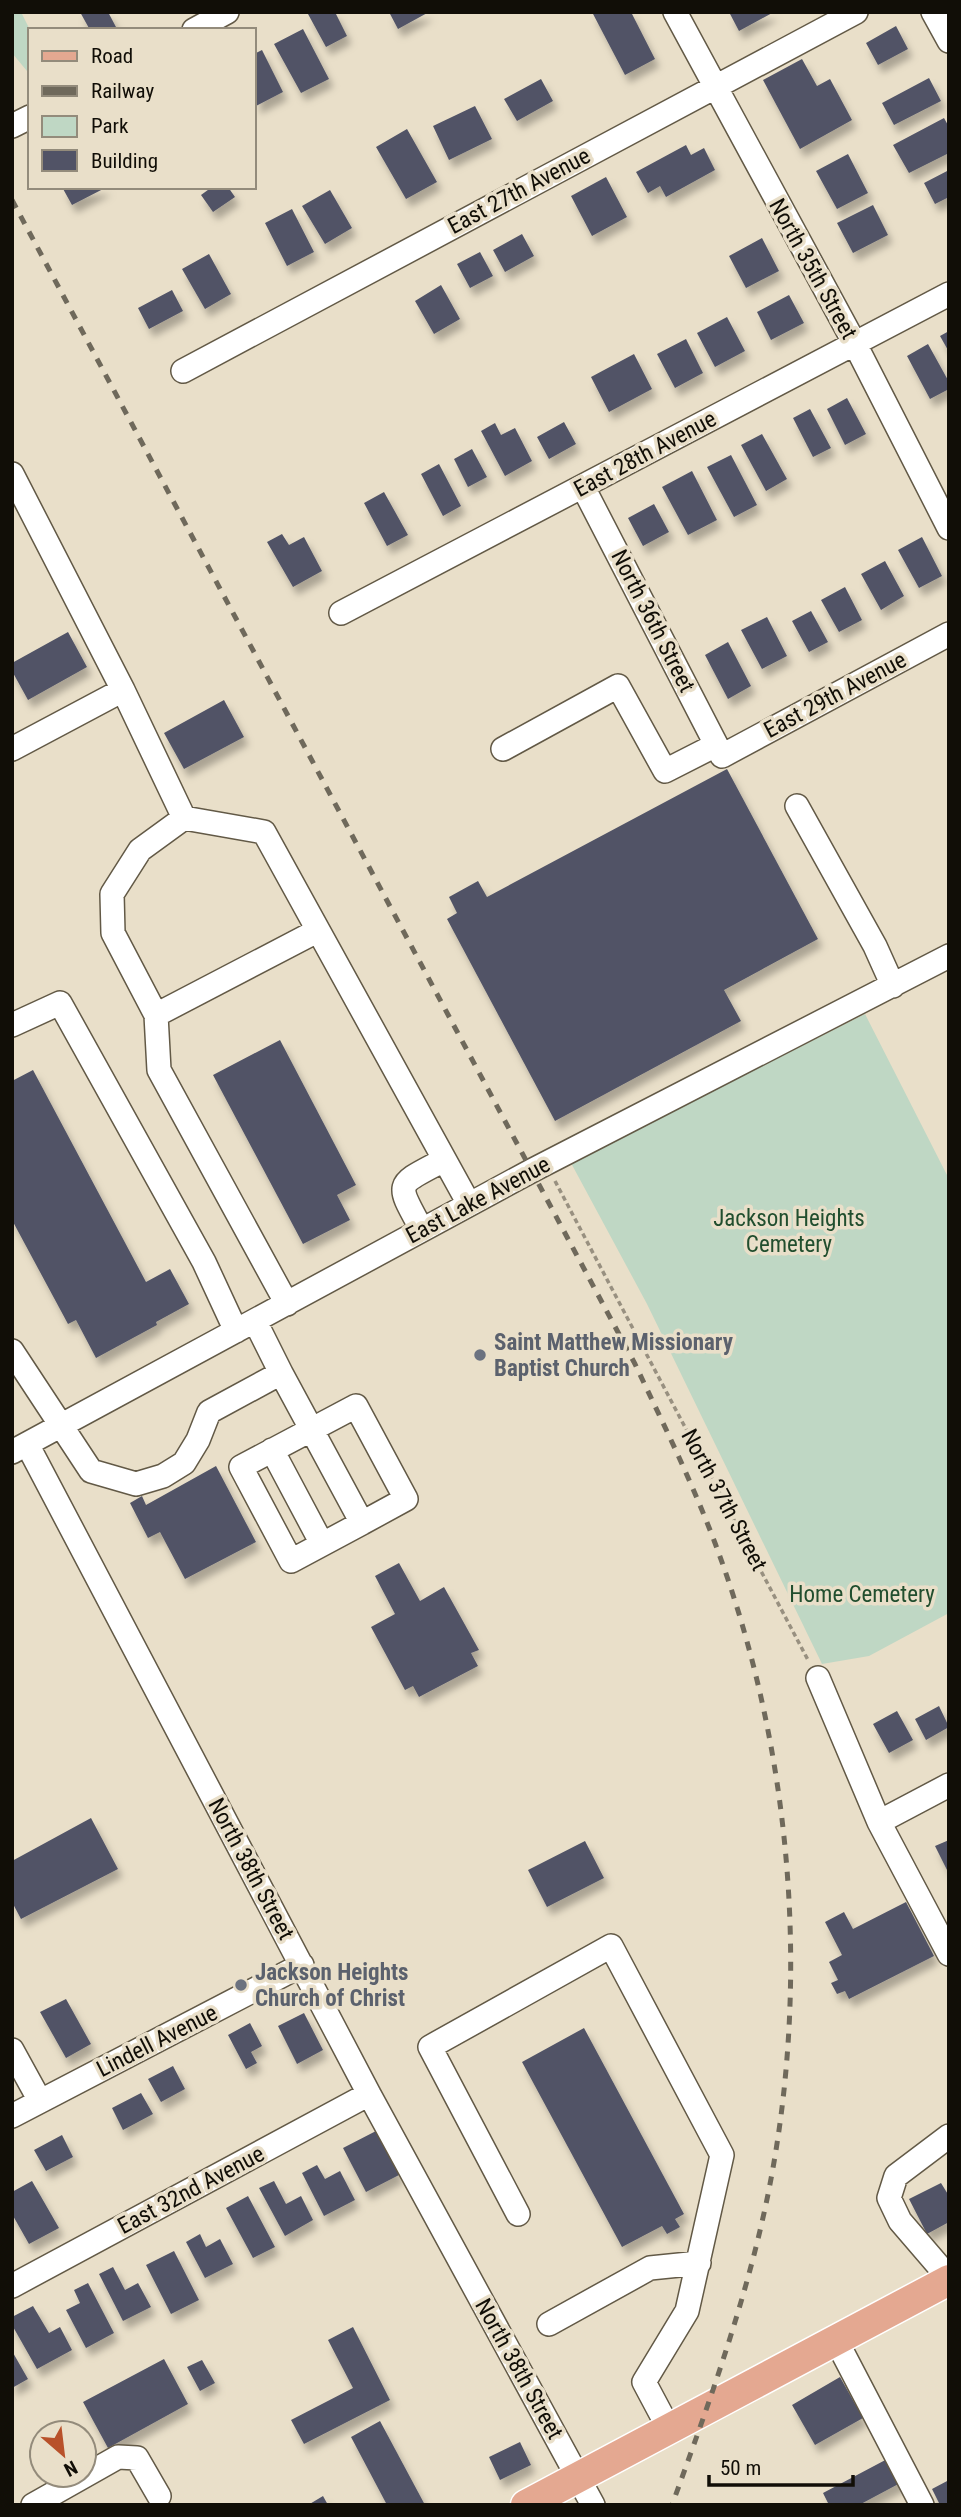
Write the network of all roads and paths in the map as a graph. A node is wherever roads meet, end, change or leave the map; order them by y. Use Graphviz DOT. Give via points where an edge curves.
graph roads {
  1 [pos="227,12"];
  2 [pos="675,12"];
  3 [pos="856,12"];
  4 [pos="933,12"];
  5 [pos="198,28"];
  6 [pos="949,41"];
  7 [pos="713,88"];
  8 [pos="28,118"];
  9 [pos="12,126"];
  10 [pos="949,294"];
  11 [pos="855,344"];
  12 [pos="183,371"];
  13 [pos="12,474"];
  14 [pos="583,487"];
  15 [pos="949,528"];
  16 [pos="341,613"];
  17 [pos="949,634"];
  18 [pos="122,690"];
  19 [pos="12,749"];
  20 [pos="503,749"];
  21 [pos="719,750"];
  22 [pos="797,806"];
  23 [pos="184,818"];
  24 [pos="317,931"];
  25 [pos="949,957"];
  26 [pos="893,986"];
  27 [pos="156,1015"];
  28 [pos="12,1025"];
  29 [pos="444,1160"];
  30 [pos="546,1163"];
  31 [pos="469,1204"];
  32 [pos="422,1230"];
  33 [pos="287,1304"];
  34 [pos="245,1326"];
  35 [pos="12,1351"];
  36 [pos="281,1373"];
  37 [pos="61,1426"];
  38 [pos="311,1429"];
  39 [pos="20,1448"];
  40 [pos="272,1450"];
  41 [pos="362,1523"];
  42 [pos="322,1544"];
  43 [pos="818,1678"];
  44 [pos="949,1785"];
  45 [pos="879,1822"];
  46 [pos="949,1954"];
  47 [pos="302,1965"];
  48 [pos="12,2050"];
  49 [pos="369,2094"];
  50 [pos="40,2101"];
  51 [pos="12,2116"];
  52 [pos="949,2136"];
  53 [pos="518,2214"];
  54 [pos="699,2263"];
  55 [pos="949,2279"];
  56 [pos="12,2286"];
  57 [pos="549,2324"];
  58 [pos="836,2340"];
  59 [pos="669,2429"];
  60 [pos="578,2477"];
  61 [pos="159,2496"];
  62 [pos="33,2505"];
  63 [pos="526,2505"];
  64 [pos="593,2505"];
  65 [pos="922,2505"];
  1 -- 5 [label="street"];
  2 -- 7 [label="street, North 35th Street"];
  3 -- 7 [label="street, East 27th Avenue"];
  4 -- 6 [label="street"];
  7 -- 11 [label="street, North 35th Street"];
  7 -- 12 [label="street, East 27th Avenue"];
  8 -- 9 [label="street"];
  10 -- 11 [label="street, East 28th Avenue"];
  11 -- 14 [label="street, East 28th Avenue"];
  11 -- 15 [label="street, North 35th Street"];
  13 -- 18 [label="street"];
  14 -- 16 [label="street, East 28th Avenue"];
  14 -- 21 [label="street, North 36th Street"];
  17 -- 21 [label="street, East 29th Avenue"];
  18 -- 19 [label="street"];
  18 -- 23 [label="street"];
  20 -- 21 [label="street, East 29th Avenue" via="618,686 665,771"];
  22 -- 26 [label="street"];
  23 -- 24 [label="street" via="264,832"];
  23 -- 27 [label="street" via="140,850 112,894 113,933"];
  24 -- 27 [label="street"];
  24 -- 29 [label="street"];
  25 -- 26 [label="street, East Lake Avenue"];
  26 -- 30 [label="street, East Lake Avenue"];
  27 -- 33 [label="street" via="159,1070"];
  28 -- 34 [label="street" via="60,1003 204,1262"];
  29 -- 31 [label="street"];
  29 -- 32 [label="street" via="402,1187"];
  30 -- 31 [label="street, East Lake Avenue"];
  30 -- 43 [label="path, North 37th Street"];
  31 -- 32 [label="street, East Lake Avenue"];
  32 -- 33 [label="street, East Lake Avenue"];
  33 -- 34 [label="street, East Lake Avenue"];
  34 -- 36 [label="street"];
  34 -- 37 [label="street, East Lake Avenue"];
  35 -- 37 [label="street"];
  36 -- 37 [label="street" via="209,1412 184,1462 163,1476 136,1484 91,1471"];
  36 -- 38 [label="street"];
  37 -- 39 [label="street, East Lake Avenue"];
  38 -- 40 [label="street"];
  38 -- 41 [label="street"];
  38 -- 41 [label="street" via="356,1406 406,1499"];
  39 -- 47 [label="street, North 38th Street"];
  40 -- 42 [label="street"];
  40 -- 42 [label="street" via="241,1467 290,1561"];
  41 -- 42 [label="street"];
  43 -- 45 [label="street"];
  44 -- 45 [label="street"];
  45 -- 46 [label="street"];
  47 -- 49 [label="street, North 38th Street"];
  47 -- 50 [label="street, Lindell Avenue"];
  48 -- 50 [label="street"];
  49 -- 56 [label="street, East 32nd Avenue"];
  49 -- 60 [label="street, North 38th Street"];
  50 -- 51 [label="street, Lindell Avenue"];
  52 -- 55 [label="street" via="896,2176 889,2198 900,2221"];
  53 -- 54 [label="street" via="430,2047 611,1946 722,2155"];
  54 -- 57 [label="street" via="650,2268"];
  54 -- 59 [label="street" via="687,2311 644,2382"];
  55 -- 58 [label="main road"];
  58 -- 59 [label="main road"];
  58 -- 65 [label="street"];
  59 -- 60 [label="main road"];
  60 -- 63 [label="main road"];
  60 -- 64 [label="street, North 38th Street"];
  61 -- 62 [label="street" via="137,2458 118,2457"];
}
